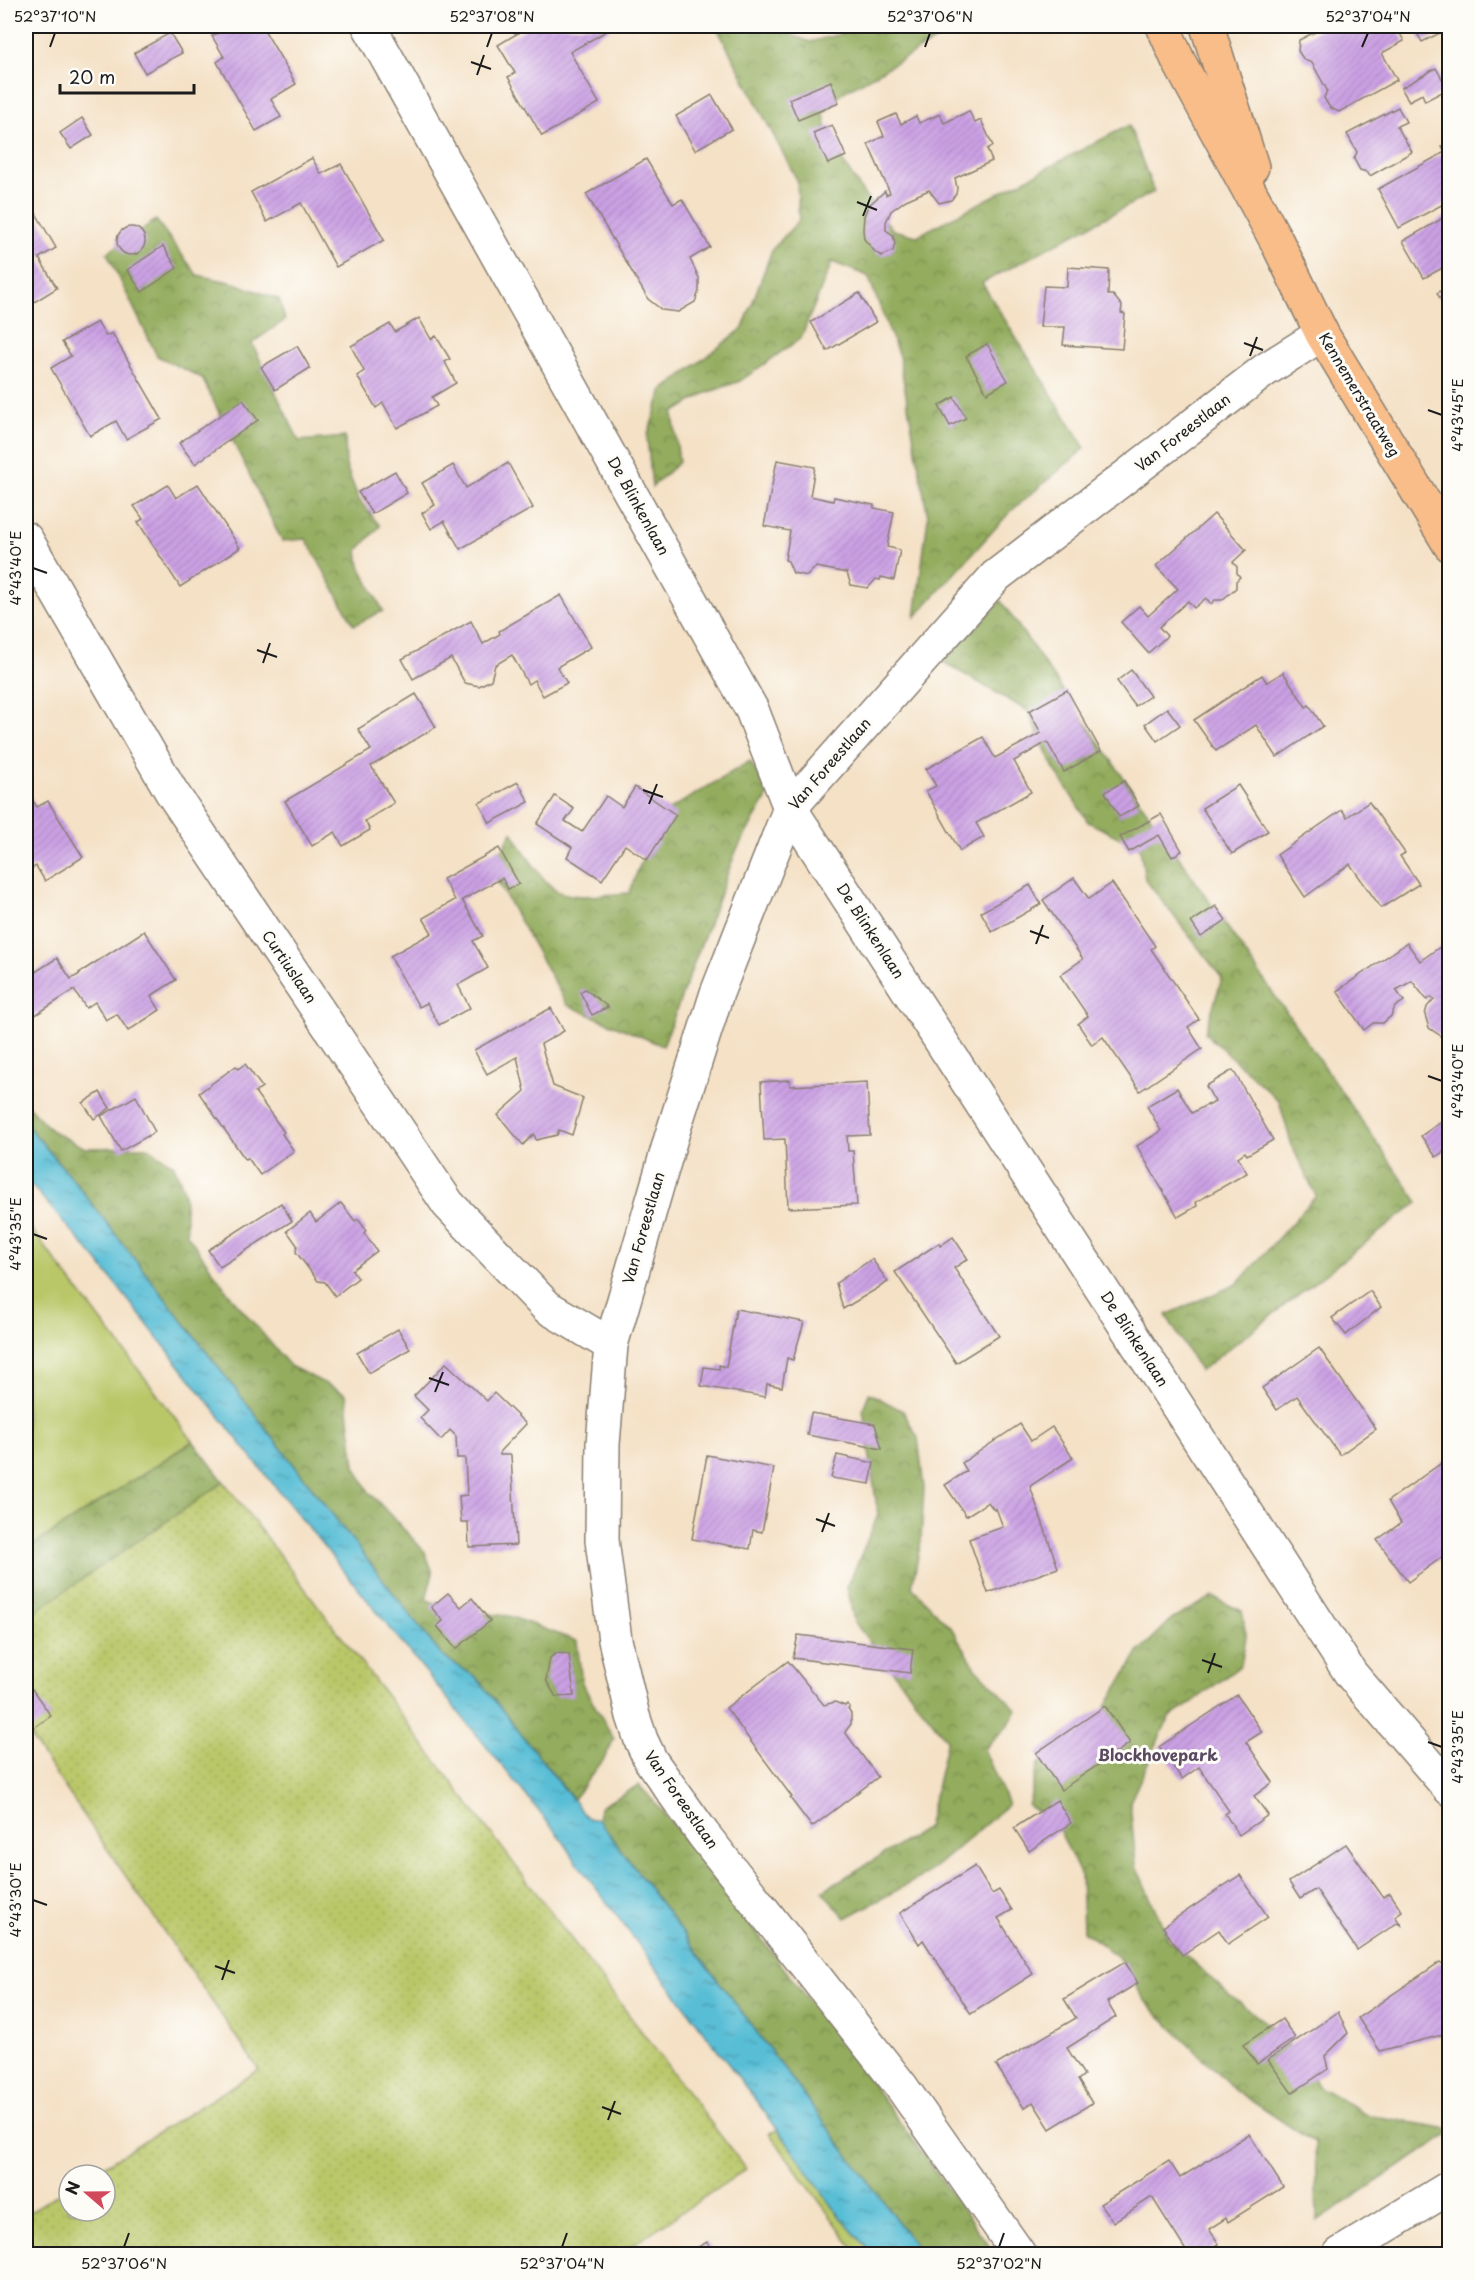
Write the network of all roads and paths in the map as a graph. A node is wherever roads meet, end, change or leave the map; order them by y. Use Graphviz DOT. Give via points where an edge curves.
graph roads {
  1 [pos="369,26"];
  2 [pos="1163,26"];
  3 [pos="1207,26"];
  4 [pos="1276,240"];
  5 [pos="1322,334"];
  6 [pos="26,539"];
  7 [pos="1449,545"];
  8 [pos="790,808"];
  9 [pos="611,1345"];
  10 [pos="1449,1789"];
  11 [pos="1449,2187"];
  12 [pos="1019,2254"];
  13 [pos="1340,2254"];
  1 -- 8 [label="street, De Blinkenlaan" via="752,710"];
  2 -- 4 [label="main road, Kennemerstraatweg"];
  3 -- 4 [label="main road, Kennemerstraatweg"];
  4 -- 5 [label="main road, Kennemerstraatweg"];
  5 -- 7 [label="main road, Kennemerstraatweg"];
  5 -- 8 [label="street, Van Foreestlaan" via="1265,370 996,576"];
  6 -- 9 [label="street, Curtiuslaan" via="171,792 448,1204 547,1307"];
  8 -- 9 [label="street, Van Foreestlaan" via="717,993"];
  8 -- 10 [label="street, De Blinkenlaan" via="1352,1674"];
  9 -- 12 [label="street, Van Foreestlaan" via="603,1444 602,1540 615,1640 641,1740 651,1761 703,1834 901,2086"];
  11 -- 13 [label="street"];
}
